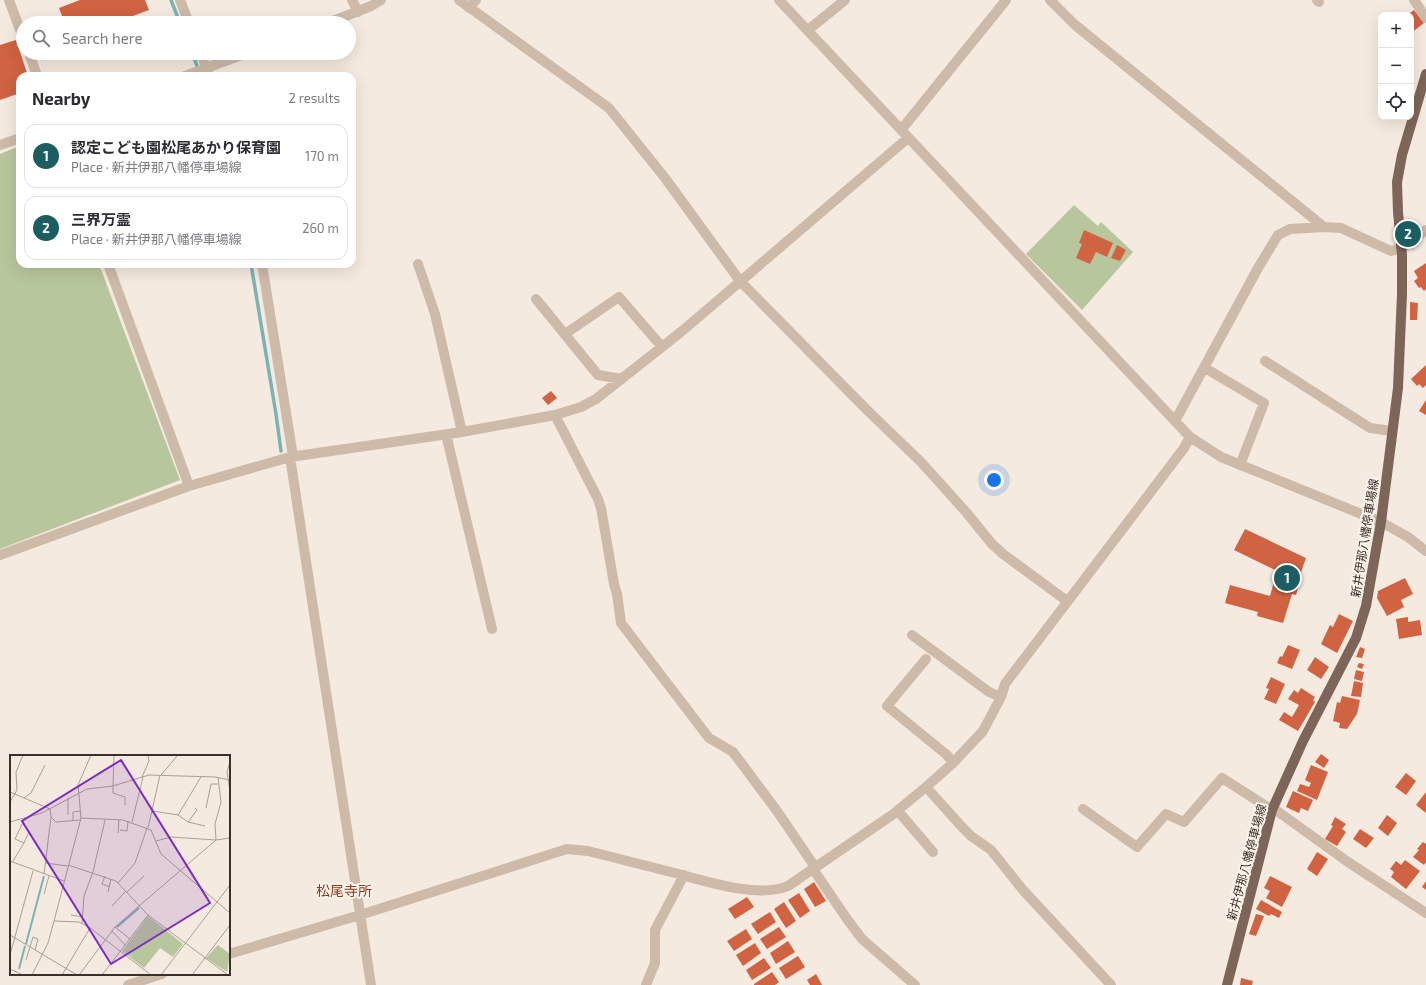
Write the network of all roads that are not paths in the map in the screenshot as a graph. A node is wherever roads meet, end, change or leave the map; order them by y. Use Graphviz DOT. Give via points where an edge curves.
graph roads {
  1 [pos="9,0"];
  2 [pos="180,0"];
  3 [pos="352,0"];
  4 [pos="381,0"];
  5 [pos="459,0"];
  6 [pos="779,0"];
  7 [pos="845,0"];
  8 [pos="1006,0"];
  9 [pos="1050,0"];
  10 [pos="1414,0"];
  11 [pos="472,4"];
  12 [pos="358,12"];
  13 [pos="186,16"];
  14 [pos="347,16"];
  15 [pos="1426,18"];
  16 [pos="16,19"];
  17 [pos="808,30"];
  18 [pos="31,60"];
  19 [pos="200,60"];
  20 [pos="229,60"];
  21 [pos="36,72"];
  22 [pos="199,72"];
  23 [pos="1426,74"];
  24 [pos="901,130"];
  25 [pos="908,138"];
  26 [pos="16,139"];
  27 [pos="0,145"];
  28 [pos="1324,227"];
  29 [pos="1426,230"];
  30 [pos="1402,248"];
  31 [pos="418,264"];
  32 [pos="109,268"];
  33 [pos="263,268"];
  34 [pos="740,281"];
  35 [pos="536,299"];
  36 [pos="565,334"];
  37 [pos="662,347"];
  38 [pos="1265,361"];
  39 [pos="1205,368"];
  40 [pos="622,380"];
  41 [pos="555,415"];
  42 [pos="1175,422"];
  43 [pos="1392,431"];
  44 [pos="462,432"];
  45 [pos="446,434"];
  46 [pos="1190,438"];
  47 [pos="292,457"];
  48 [pos="1240,465"];
  49 [pos="189,486"];
  50 [pos="1381,522"];
  51 [pos="1426,551"];
  52 [pos="0,556"];
  53 [pos="1067,601"];
  54 [pos="492,629"];
  55 [pos="912,635"];
  56 [pos="926,659"];
  57 [pos="1001,697"];
  58 [pos="953,763"];
  59 [pos="926,787"];
  60 [pos="1082,809"];
  61 [pos="1272,809"];
  62 [pos="898,811"];
  63 [pos="933,852"];
  64 [pos="814,868"];
  65 [pos="684,876"];
  66 [pos="1426,913"];
  67 [pos="360,915"];
  68 [pos="230,954"];
  69 [pos="159,975"];
  70 [pos="128,985"];
  71 [pos="371,985"];
  72 [pos="646,985"];
  73 [pos="915,985"];
  74 [pos="1111,985"];
  75 [pos="1227,985"];
  1 -- 16 [label="street"];
  2 -- 13 [label="street"];
  3 -- 12 [label="street"];
  4 -- 12 [label="street"];
  5 -- 11 [label="street"];
  6 -- 17 [label="street"];
  7 -- 17 [label="street"];
  8 -- 24 [label="street"];
  9 -- 28 [label="street" via="1074,24"];
  10 -- 15 [label="street"];
  11 -- 34 [label="street" via="609,108 665,178"];
  12 -- 14 [label="street"];
  17 -- 24 [label="street"];
  18 -- 21 [label="street"];
  19 -- 22 [label="street"];
  20 -- 22 [label="street"];
  23 -- 30 [label="main road, 新井伊那八幡停車場線" via="1402,155 1398,182"];
  24 -- 25 [label="street"];
  25 -- 34 [label="street"];
  25 -- 42 [label="street"];
  26 -- 27 [label="street"];
  28 -- 30 [label="street" via="1341,228 1391,251"];
  28 -- 39 [label="street" via="1290,230 1278,235"];
  29 -- 30 [label="street"];
  30 -- 43 [label="main road, 新井伊那八幡停車場線" via="1401,348"];
  31 -- 44 [label="street" via="435,314"];
  32 -- 49 [label="street"];
  33 -- 47 [label="street"];
  34 -- 37 [label="street"];
  34 -- 53 [label="street" via="921,462 992,544"];
  35 -- 36 [label="street"];
  36 -- 37 [label="street" via="619,297"];
  36 -- 40 [label="street" via="598,375"];
  37 -- 40 [label="street"];
  38 -- 43 [label="street" via="1370,428"];
  39 -- 42 [label="street"];
  39 -- 48 [label="street" via="1264,403"];
  40 -- 41 [label="street" via="581,407"];
  41 -- 44 [label="street"];
  41 -- 64 [label="street" via="601,508 621,623 709,738 733,752 777,811"];
  42 -- 46 [label="street"];
  43 -- 50 [label="main road, 新井伊那八幡停車場線"];
  44 -- 45 [label="street"];
  45 -- 47 [label="street"];
  45 -- 54 [label="street"];
  46 -- 48 [label="street"];
  46 -- 53 [label="street"];
  47 -- 49 [label="street"];
  47 -- 67 [label="street"];
  48 -- 50 [label="street"];
  49 -- 52 [label="street"];
  50 -- 51 [label="street" via="1408,537"];
  50 -- 61 [label="main road, 新井伊那八幡停車場線" via="1366,606 1356,638 1303,741"];
  53 -- 57 [label="street" via="1005,684"];
  55 -- 57 [label="street" via="989,692"];
  56 -- 58 [label="street" via="888,706 947,755"];
  57 -- 58 [label="street" via="983,731"];
  58 -- 59 [label="street"];
  59 -- 62 [label="street"];
  59 -- 74 [label="street" via="962,828 991,850 1023,890"];
  60 -- 61 [label="street" via="1137,847 1166,814 1184,822 1222,778"];
  61 -- 66 [label="street"];
  61 -- 75 [label="main road, 新井伊那八幡停車場線"];
  62 -- 63 [label="street"];
  62 -- 64 [label="street"];
  64 -- 65 [label="street" via="788,886 771,890 733,887"];
  64 -- 73 [label="street" via="862,939"];
  65 -- 67 [label="street" via="588,851 567,849"];
  65 -- 72 [label="street" via="655,930 655,964"];
  67 -- 68 [label="street"];
  67 -- 71 [label="street"];
  69 -- 70 [label="street"];
}
